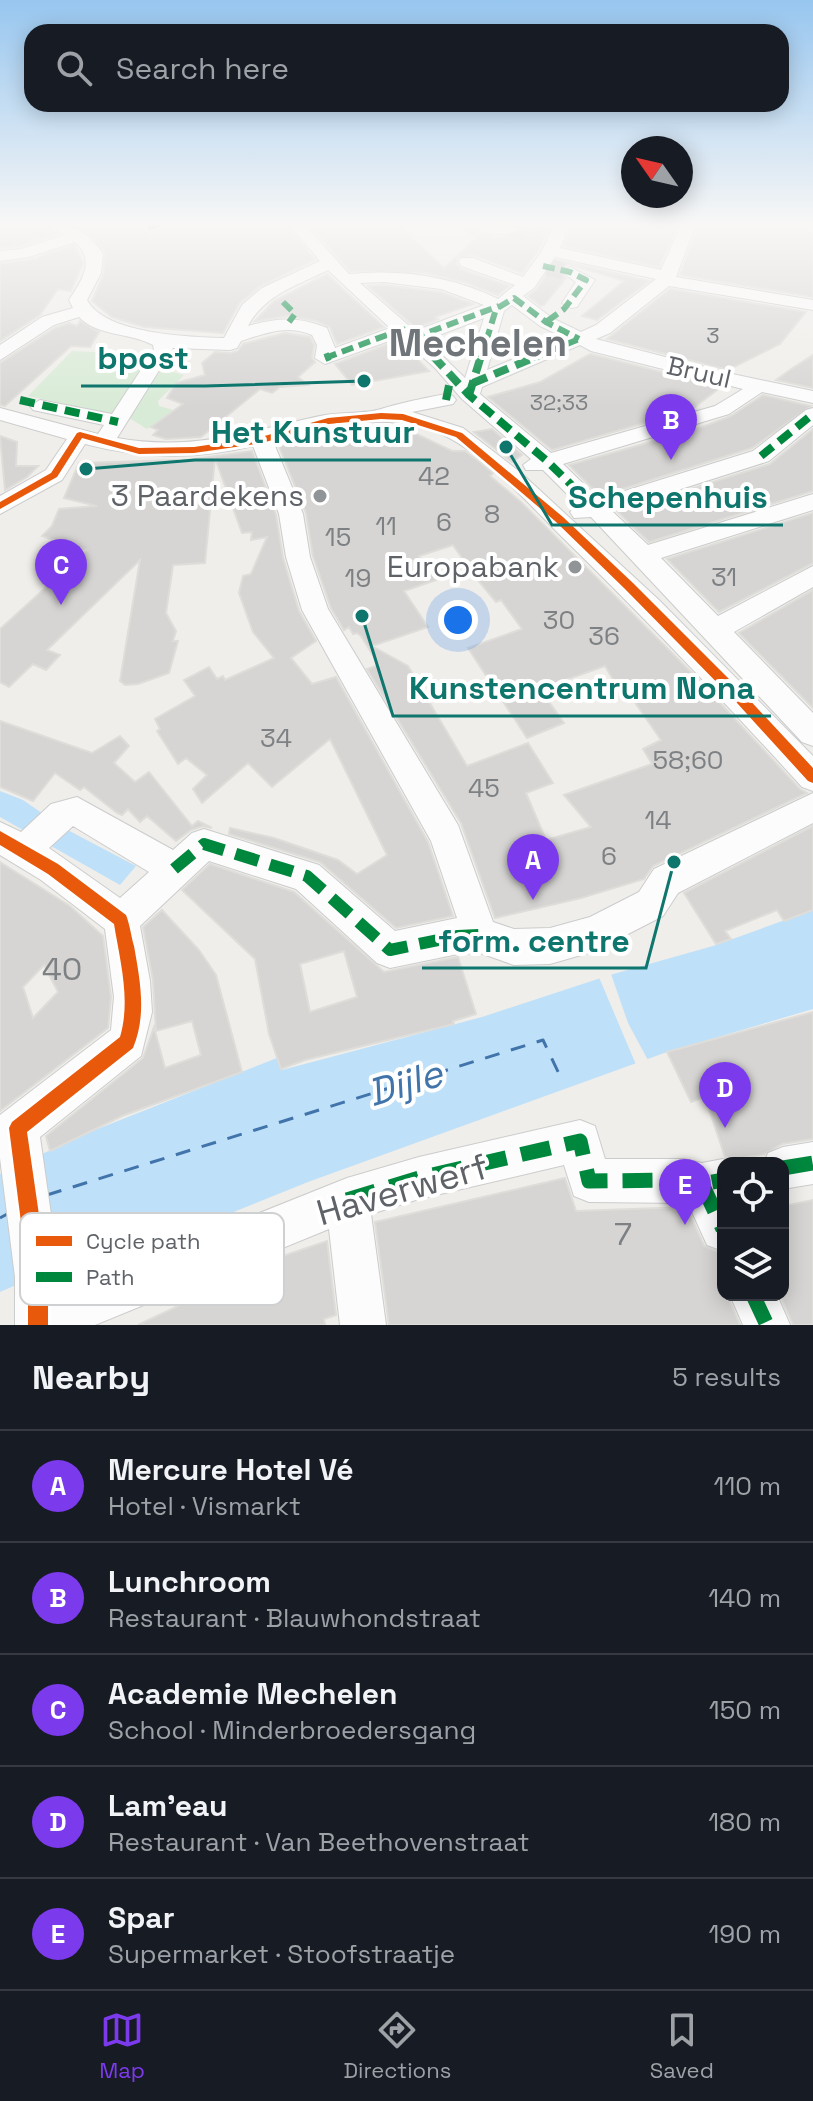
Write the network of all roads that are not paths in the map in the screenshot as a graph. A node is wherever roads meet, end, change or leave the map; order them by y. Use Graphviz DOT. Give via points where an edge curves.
graph roads {
  1 [pos="87,285"];
  2 [pos="283,285"];
  3 [pos="352,285"];
  4 [pos="445,285"];
  5 [pos="493,285"];
  6 [pos="517,285"];
  7 [pos="583,285"];
  8 [pos="660,285"];
  9 [pos="700,285"];
  10 [pos="507,297"];
  11 [pos="283,302"];
  12 [pos="813,305"];
  13 [pos="82,311"];
  14 [pos="289,322"];
  15 [pos="546,322"];
  16 [pos="408,333"];
  17 [pos="237,336"];
  18 [pos="583,341"];
  19 [pos="161,342"];
  20 [pos="5,350"];
  21 [pos="451,376"];
  22 [pos="752,384"];
  23 [pos="471,389"];
  24 [pos="813,397"];
  25 [pos="20,400"];
  26 [pos="446,400"];
  27 [pos="0,414"];
  28 [pos="813,414"];
  29 [pos="353,417"];
  30 [pos="118,422"];
  31 [pos="80,435"];
  32 [pos="459,435"];
  33 [pos="262,440"];
  34 [pos="104,442"];
  35 [pos="547,461"];
  36 [pos="504,472"];
  37 [pos="813,502"];
  38 [pos="0,506"];
  39 [pos="595,508"];
  40 [pos="559,519"];
  41 [pos="643,555"];
  42 [pos="813,575"];
  43 [pos="716,630"];
  44 [pos="813,733"];
  45 [pos="813,777"];
  46 [pos="813,807"];
  47 [pos="29,837"];
  48 [pos="174,869"];
  49 [pos="121,920"];
  50 [pos="480,935"];
  51 [pos="14,1141"];
  52 [pos="813,1163"];
  53 [pos="789,1167"];
  54 [pos="713,1182"];
  55 [pos="347,1200"];
  56 [pos="27,1213"];
  57 [pos="284,1226"];
  58 [pos="756,1301"];
  59 [pos="39,1305"];
  60 [pos="89,1305"];
  61 [pos="40,1325"];
  62 [pos="363,1325"];
  63 [pos="767,1325"];
  1 -- 13 [label="street" via="78,300"];
  2 -- 17 [label="street" via="248,309"];
  3 -- 16 [label="street"];
  4 -- 10 [label="street"];
  5 -- 10 [label="street"];
  6 -- 10 [label="street"];
  7 -- 15 [label="street" via="567,307"];
  8 -- 18 [label="street"];
  9 -- 12 [label="street"];
  10 -- 15 [label="street, Bruul"];
  10 -- 16 [label="street"];
  10 -- 23 [label="street"];
  11 -- 14 [label="street" via="295,314"];
  13 -- 19 [label="street" via="99,325 153,335"];
  13 -- 20 [label="street" via="48,321"];
  14 -- 16 [label="street" via="320,332 325,358"];
  14 -- 17 [label="street"];
  15 -- 18 [label="street, Bruul"];
  16 -- 21 [label="street"];
  17 -- 19 [label="street" via="230,344"];
  18 -- 22 [label="street, Bruul"];
  18 -- 23 [label="street"];
  19 -- 30 [label="street" via="164,350"];
  21 -- 23 [label="street"];
  21 -- 26 [label="street"];
  22 -- 24 [label="street, Bruul"];
  22 -- 35 [label="street" via="753,391 722,410"];
  23 -- 35 [label="street"];
  25 -- 30 [label="street"];
  26 -- 29 [label="street"];
  26 -- 32 [label="street"];
  27 -- 31 [label="street"];
  28 -- 39 [label="street" via="761,456"];
  29 -- 32 [label="street" via="403,417"];
  29 -- 33 [label="street"];
  30 -- 34 [label="street"];
  31 -- 34 [label="street"];
  31 -- 38 [label="street" via="54,475"];
  32 -- 36 [label="street"];
  33 -- 34 [label="street" via="154,452"];
  33 -- 50 [label="street" via="291,514 315,610 446,836"];
  35 -- 36 [label="street"];
  35 -- 39 [label="street"];
  36 -- 40 [label="street"];
  37 -- 41 [label="street"];
  39 -- 40 [label="street"];
  39 -- 41 [label="street"];
  40 -- 45 [label="street"];
  41 -- 43 [label="street"];
  42 -- 43 [label="street"];
  43 -- 44 [label="street"];
  46 -- 50 [label="street" via="666,881 651,904 595,933 550,946 514,947"];
  47 -- 48 [label="street" via="70,810 77,811"];
  47 -- 49 [label="street" via="53,869"];
  48 -- 49 [label="street"];
  48 -- 50 [label="street" via="204,844 307,876 390,950"];
  49 -- 51 [label="street" via="134,1004 127,1042"];
  51 -- 56 [label="street"];
  52 -- 53 [label="street"];
  54 -- 55 [label="street, Haverwerf" via="589,1181 580,1141"];
  55 -- 57 [label="street, Haverwerf"];
  55 -- 62 [label="street"];
  58 -- 63 [label="street"];
  59 -- 61 [label="street"];
  60 -- 61 [label="street, Haverwerf"];
}
